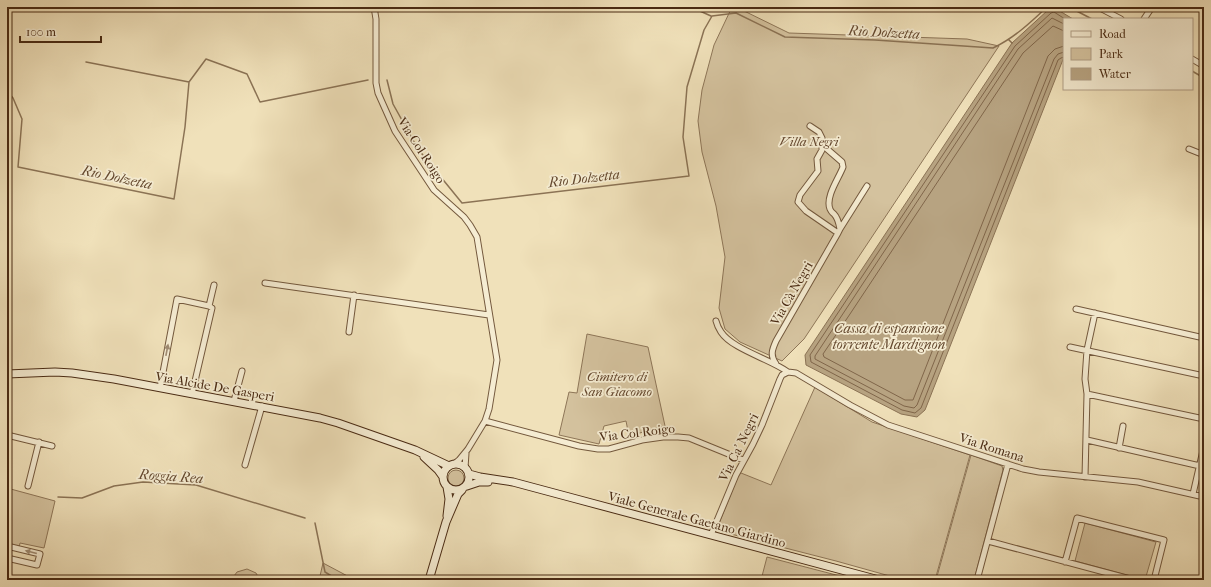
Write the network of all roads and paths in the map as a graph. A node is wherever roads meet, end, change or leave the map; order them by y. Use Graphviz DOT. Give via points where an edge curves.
graph roads {
  1 [pos="374,7"];
  2 [pos="1098,7"];
  3 [pos="1152,7"];
  4 [pos="1119,18"];
  5 [pos="1145,18"];
  6 [pos="1193,60"];
  7 [pos="1204,66"];
  8 [pos="810,126"];
  9 [pos="823,142"];
  10 [pos="1189,149"];
  11 [pos="1204,154"];
  12 [pos="867,186"];
  13 [pos="839,231"];
  14 [pos="265,283"];
  15 [pos="214,285"];
  16 [pos="354,295"];
  17 [pos="209,306"];
  18 [pos="1076,309"];
  19 [pos="1095,313"];
  20 [pos="489,314"];
  21 [pos="716,321"];
  22 [pos="349,332"];
  23 [pos="1204,338"];
  24 [pos="1070,347"];
  25 [pos="1087,350"];
  26 [pos="776,364"];
  27 [pos="242,371"];
  28 [pos="788,372"];
  29 [pos="7,374"];
  30 [pos="1204,376"];
  31 [pos="160,388"];
  32 [pos="192,394"];
  33 [pos="1086,394"];
  34 [pos="234,401"];
  35 [pos="262,406"];
  36 [pos="1204,419"];
  37 [pos="485,420"];
  38 [pos="1123,426"];
  39 [pos="7,435"];
  40 [pos="1087,440"];
  41 [pos="39,442"];
  42 [pos="52,446"];
  43 [pos="1204,446"];
  44 [pos="1119,448"];
  45 [pos="415,450"];
  46 [pos="466,451"];
  47 [pos="743,460"];
  48 [pos="1008,464"];
  49 [pos="245,465"];
  50 [pos="451,465"];
  51 [pos="1200,466"];
  52 [pos="467,471"];
  53 [pos="443,477"];
  54 [pos="1086,477"];
  55 [pos="508,482"];
  56 [pos="28,486"];
  57 [pos="447,487"];
  58 [pos="464,488"];
  59 [pos="1193,494"];
  60 [pos="1204,497"];
  61 [pos="446,522"];
  62 [pos="711,535"];
  63 [pos="988,541"];
  64 [pos="7,546"];
  65 [pos="7,558"];
  66 [pos="1065,562"];
  67 [pos="866,578"];
  68 [pos="429,580"];
  69 [pos="880,580"];
  70 [pos="977,580"];
  71 [pos="1134,580"];
  72 [pos="1154,580"];
  1 -- 20 [label="street, Via Col Roigo" via="378,94 395,131 426,179 470,225 476,237"];
  2 -- 4 [label="street"];
  3 -- 5 [label="street"];
  6 -- 7 [label="street"];
  8 -- 9 [label="street" via="819,132"];
  9 -- 13 [label="street" via="842,162 831,192 829,206 838,220"];
  9 -- 13 [label="street" via="817,159 818,171 800,195 798,202 806,211"];
  10 -- 11 [label="street"];
  12 -- 13 [label="street, Via Cà Negri"];
  13 -- 26 [label="street, Via Cà Negri" via="776,341 771,352"];
  14 -- 16 [label="street"];
  15 -- 17 [label="street"];
  16 -- 20 [label="street"];
  16 -- 22 [label="street"];
  31 -- 17 [label="street, one-way" via="177,299"];
  17 -- 32 [label="street" via="212,311"];
  18 -- 19 [label="street"];
  19 -- 23 [label="street"];
  19 -- 25 [label="street"];
  20 -- 37 [label="street, Via Col Roigo" via="497,360"];
  21 -- 26 [label="street" via="721,333 730,342"];
  24 -- 25 [label="street"];
  25 -- 30 [label="street"];
  25 -- 33 [label="street"];
  26 -- 28 [label="street"];
  27 -- 34 [label="street"];
  28 -- 47 [label="street, Via Ca' Negri" via="782,375 759,432"];
  28 -- 48 [label="street, Via Romana" via="802,376 888,425"];
  29 -- 31 [label="main road, Via Alcide De Gasperi" via="72,373"];
  31 -- 32 [label="main road, Via Alcide De Gasperi"];
  32 -- 34 [label="main road, Via Alcide De Gasperi"];
  33 -- 36 [label="street"];
  33 -- 40 [label="street"];
  34 -- 35 [label="main road, Via Alcide De Gasperi"];
  35 -- 45 [label="main road, Via Alcide De Gasperi" via="332,421"];
  35 -- 49 [label="street"];
  37 -- 46 [label="street, Via Col Roigo"];
  37 -- 47 [label="street, Via Col Roigo" via="598,449 663,437 689,438"];
  38 -- 44 [label="street"];
  39 -- 41 [label="street"];
  40 -- 44 [label="street"];
  40 -- 54 [label="street"];
  41 -- 42 [label="street"];
  41 -- 56 [label="street"];
  43 -- 51 [label="street"];
  44 -- 51 [label="street"];
  45 -- 50 [label="main road, Via Alcide De Gasperi"];
  45 -- 53 [label="main road, Via Alcide De Gasperi"];
  46 -- 50 [label="street, Via Col Roigo"];
  46 -- 52 [label="street, Via Col Roigo"];
  47 -- 62 [label="street, Via Ca' Negri"];
  48 -- 54 [label="street, Via Romana" via="1039,472"];
  48 -- 63 [label="street"];
  50 -- 52 [label="main road" via="462,465"];
  50 -- 53 [label="main road"];
  51 -- 59 [label="street"];
  52 -- 55 [label="main road, Viale Generale Gaetano Giardino" via="480,477"];
  52 -- 58 [label="main road" via="470,478"];
  53 -- 57 [label="main road"];
  54 -- 59 [label="street, Via Romana" via="1138,482"];
  55 -- 58 [label="main road, Viale Generale Gaetano Giardino" via="478,482"];
  55 -- 62 [label="main road, Viale Generale Gaetano Giardino"];
  57 -- 58 [label="main road" via="454,491"];
  57 -- 61 [label="main road" via="449,500"];
  58 -- 61 [label="main road" via="458,494"];
  59 -- 60 [label="street, Via Romana"];
  61 -- 68 [label="main road"];
  62 -- 67 [label="main road, Viale Generale Gaetano Giardino"];
  63 -- 66 [label="street"];
  63 -- 70 [label="street"];
  65 -- 64 [label="street, one-way" via="37,565 40,554"];
  66 -- 71 [label="street"];
  66 -- 72 [label="street" via="1078,518 1164,540"];
  67 -- 69 [label="main road, Viale Generale Gaetano Giardino"];
}
